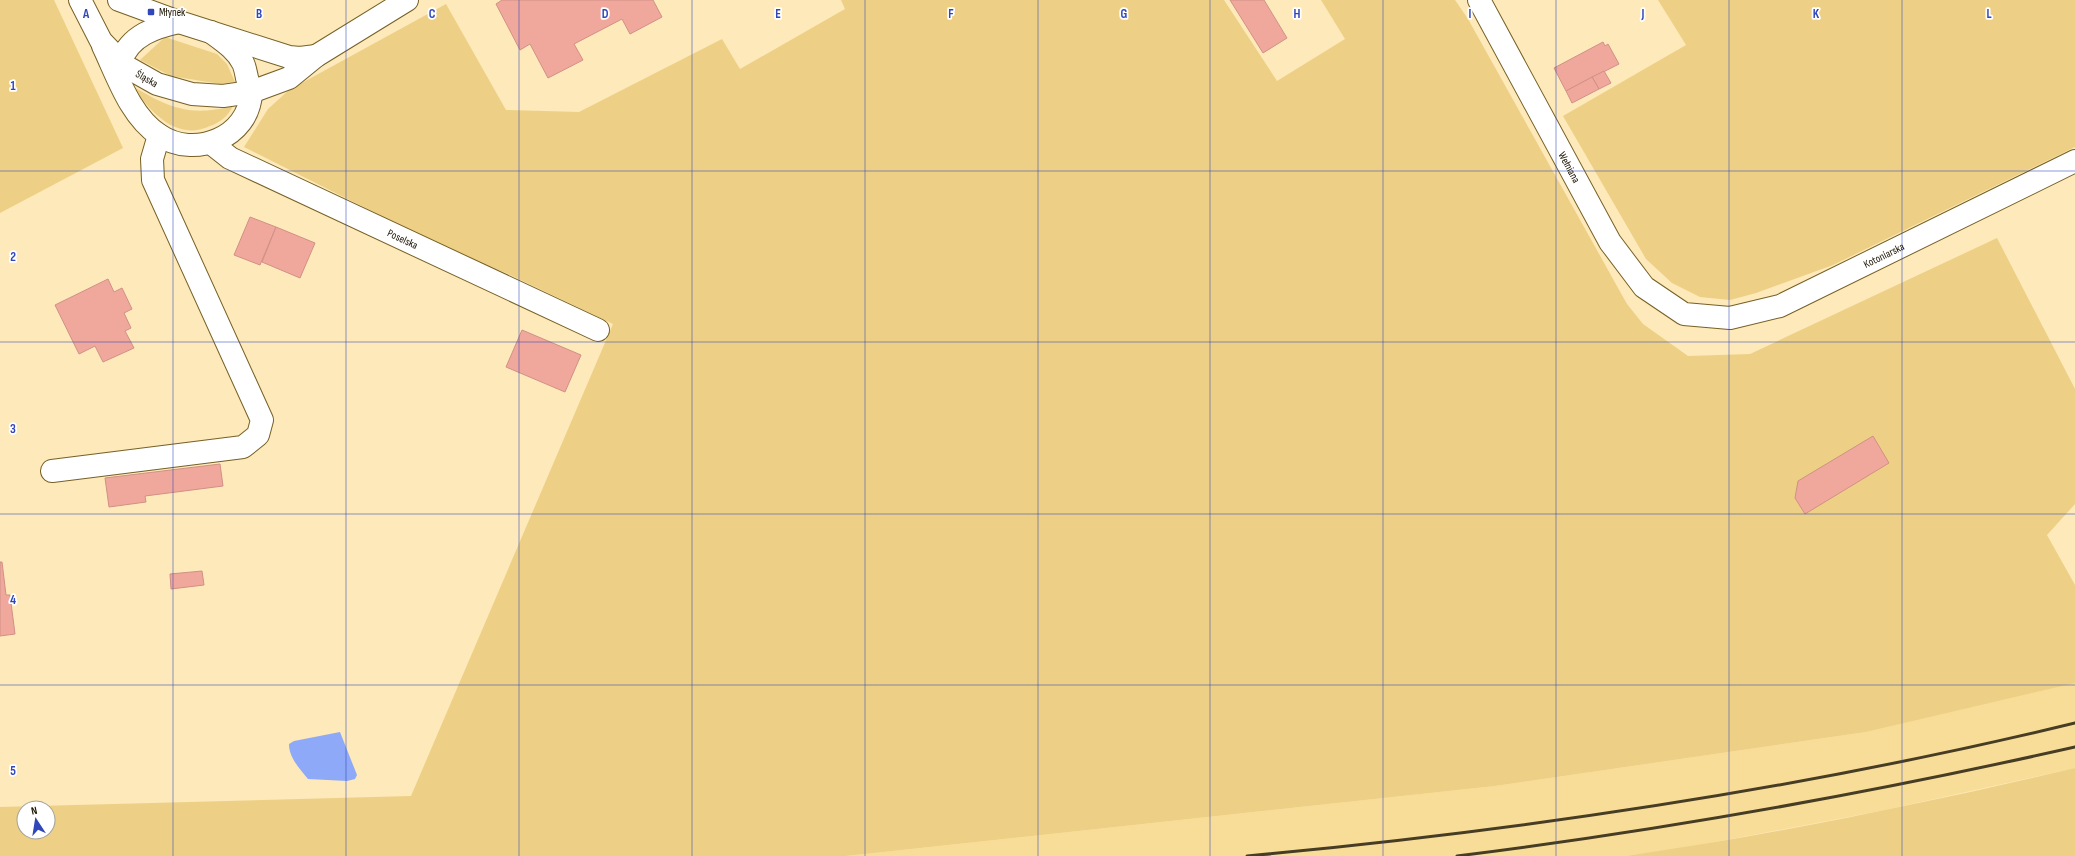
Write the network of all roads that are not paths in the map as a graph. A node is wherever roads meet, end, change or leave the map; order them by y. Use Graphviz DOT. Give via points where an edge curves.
graph roads {
  1 [pos="80,0"];
  2 [pos="119,0"];
  3 [pos="407,0"];
  4 [pos="1479,0"];
  5 [pos="179,22"];
  6 [pos="210,32"];
  7 [pos="316,56"];
  8 [pos="121,71"];
  9 [pos="251,92"];
  10 [pos="159,135"];
  11 [pos="211,143"];
  12 [pos="2075,161"];
  13 [pos="1684,314"];
  14 [pos="598,330"];
  15 [pos="52,471"];
  1 -- 8 [label="street, Śląska" via="101,41"];
  2 -- 5 [label="street"];
  3 -- 7 [label="street"];
  4 -- 13 [label="street, Wełniana" via="1610,242 1644,287"];
  5 -- 6 [label="street"];
  5 -- 8 [label="street" via="156,27 130,45"];
  6 -- 7 [label="street" via="289,57"];
  6 -- 9 [label="street" via="229,44 244,64"];
  7 -- 9 [label="street" via="289,78"];
  8 -- 9 [label="street, Śląska" via="125,66 157,84 192,94 223,96"];
  8 -- 10 [label="street" via="137,113"];
  9 -- 11 [label="street" via="246,111 235,130"];
  10 -- 11 [label="street" via="183,145"];
  10 -- 15 [label="street" via="152,159 153,180 262,420 258,435 243,448"];
  11 -- 14 [label="street, Poselska" via="230,158"];
  12 -- 13 [label="street, Kotoniarska" via="1780,306 1730,318"];
}
